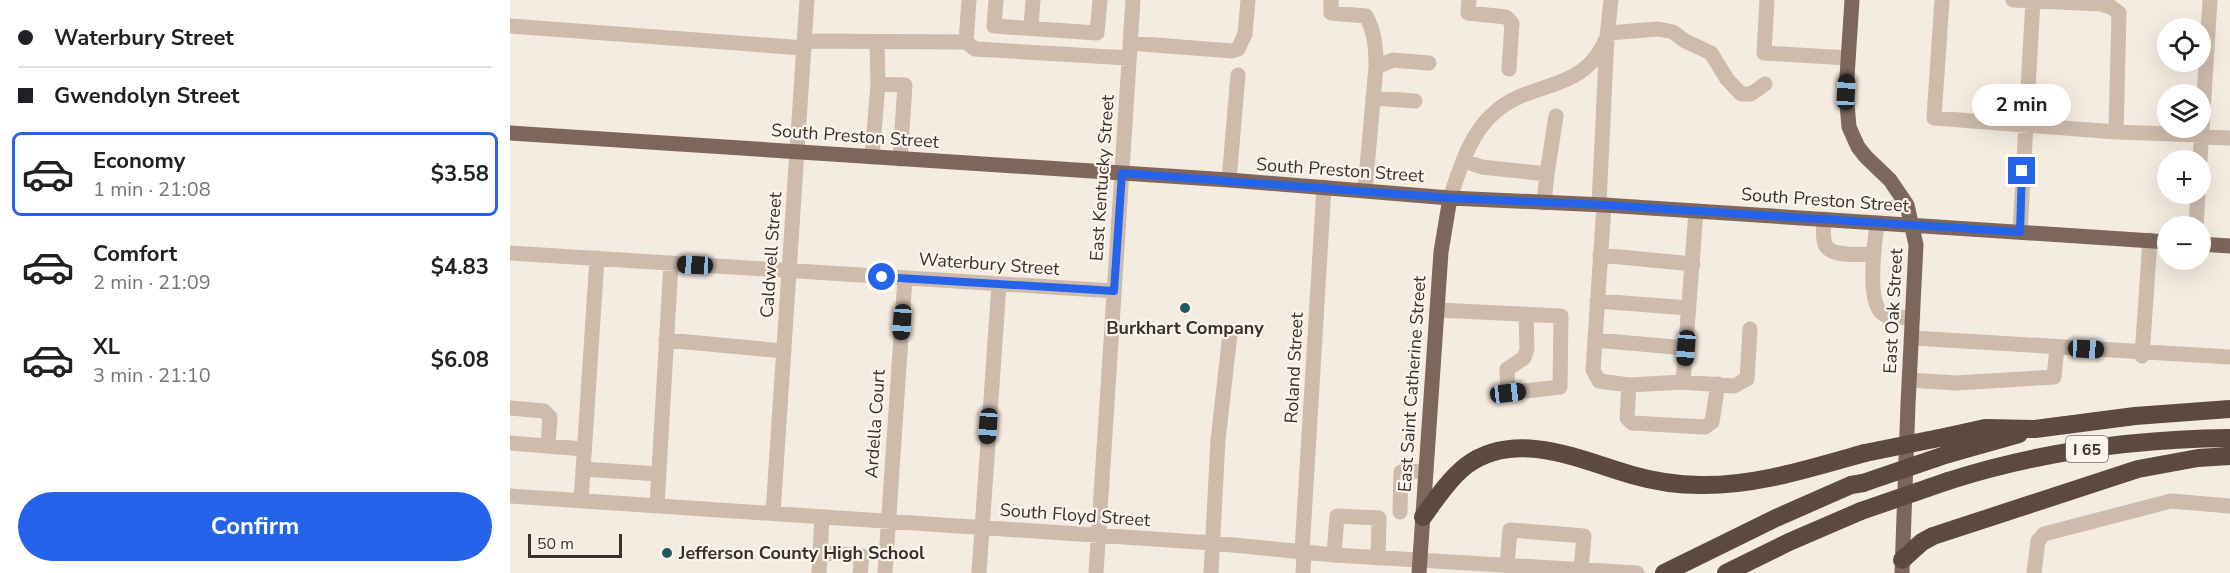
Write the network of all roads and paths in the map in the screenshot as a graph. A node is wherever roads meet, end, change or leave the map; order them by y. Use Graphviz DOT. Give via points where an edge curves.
graph roads {
  1 [pos="807,0"];
  2 [pos="969,0"];
  3 [pos="996,0"];
  4 [pos="1033,0"];
  5 [pos="1100,0"];
  6 [pos="1133,0"];
  7 [pos="1248,0"];
  8 [pos="1331,0"];
  9 [pos="1469,0"];
  10 [pos="1611,0"];
  11 [pos="1767,0"];
  12 [pos="1852,0"];
  13 [pos="1942,0"];
  14 [pos="2013,0"];
  15 [pos="2210,0"];
  16 [pos="2033,1"];
  17 [pos="510,26"];
  18 [pos="1031,28"];
  19 [pos="1607,35"];
  20 [pos="877,42"];
  21 [pos="966,42"];
  22 [pos="804,45"];
  23 [pos="1130,51"];
  24 [pos="1848,58"];
  25 [pos="1429,63"];
  26 [pos="1376,67"];
  27 [pos="1509,69"];
  28 [pos="1238,75"];
  29 [pos="878,84"];
  30 [pos="1765,84"];
  31 [pos="2205,84"];
  32 [pos="1373,98"];
  33 [pos="1415,101"];
  34 [pos="1556,116"];
  35 [pos="2025,126"];
  36 [pos="2116,132"];
  37 [pos="510,133"];
  38 [pos="2157,134"];
  39 [pos="2211,137"];
  40 [pos="2230,138"];
  41 [pos="797,152"];
  42 [pos="872,157"];
  43 [pos="900,159"];
  44 [pos="1464,161"];
  45 [pos="1122,173"];
  46 [pos="1547,174"];
  47 [pos="1229,180"];
  48 [pos="1324,187"];
  49 [pos="1365,190"];
  50 [pos="1450,198"];
  51 [pos="1544,203"];
  52 [pos="1601,205"];
  53 [pos="1696,211"];
  54 [pos="1824,219"];
  55 [pos="1877,223"];
  56 [pos="1912,225"];
  57 [pos="2020,232"];
  58 [pos="2150,240"];
  59 [pos="2157,241"];
  60 [pos="2211,245"];
  61 [pos="2230,246"];
  62 [pos="510,253"];
  63 [pos="1874,254"];
  64 [pos="1600,255"];
  65 [pos="597,258"];
  66 [pos="671,264"];
  67 [pos="1693,264"];
  68 [pos="790,270"];
  69 [pos="905,278"];
  70 [pos="999,284"];
  71 [pos="1114,291"];
  72 [pos="1597,301"];
  73 [pos="1689,308"];
  74 [pos="1437,310"];
  75 [pos="1526,314"];
  76 [pos="1913,318"];
  77 [pos="1750,328"];
  78 [pos="1230,333"];
  79 [pos="1912,338"];
  80 [pos="666,340"];
  81 [pos="1595,340"];
  82 [pos="2057,347"];
  83 [pos="1686,348"];
  84 [pos="784,351"];
  85 [pos="2142,354"];
  86 [pos="2230,357"];
  87 [pos="1909,380"];
  88 [pos="1683,382"];
  89 [pos="1718,384"];
  90 [pos="1629,385"];
  91 [pos="510,408"];
  92 [pos="2230,409"];
  93 [pos="2035,429"];
  94 [pos="2230,438"];
  95 [pos="510,443"];
  96 [pos="548,446"];
  97 [pos="584,449"];
  98 [pos="2230,456"];
  99 [pos="583,469"];
  100 [pos="1426,471"];
  101 [pos="659,474"];
  102 [pos="510,496"];
  103 [pos="581,501"];
  104 [pos="657,506"];
  105 [pos="2230,506"];
  106 [pos="1400,512"];
  107 [pos="773,513"];
  108 [pos="1423,516"];
  109 [pos="822,517"];
  110 [pos="1379,519"];
  111 [pos="888,521"];
  112 [pos="982,528"];
  113 [pos="1098,536"];
  114 [pos="1213,543"];
  115 [pos="820,552"];
  116 [pos="1303,552"];
  117 [pos="1334,555"];
  118 [pos="1378,558"];
  119 [pos="1508,566"];
  120 [pos="1419,567"];
  121 [pos="1902,567"];
  122 [pos="1581,569"];
  123 [pos="819,573"];
  124 [pos="860,573"];
  125 [pos="885,573"];
  126 [pos="979,573"];
  127 [pos="1095,573"];
  128 [pos="1211,573"];
  129 [pos="1303,573"];
  130 [pos="1637,573"];
  131 [pos="1664,573"];
  132 [pos="1726,573"];
  133 [pos="2034,573"];
  1 -- 22 [label="street, Caldwell Street"];
  2 -- 21 [label="street"];
  3 -- 18 [label="street" via="993,26"];
  4 -- 18 [label="street"];
  5 -- 18 [label="street" via="1097,33"];
  6 -- 23 [label="street, East Kentucky Street"];
  7 -- 23 [label="street" via="1245,34 1238,49"];
  8 -- 26 [label="street" via="1331,13 1366,16 1372,26"];
  9 -- 27 [label="street" via="1468,13 1506,17 1512,23"];
  10 -- 19 [label="street"];
  11 -- 24 [label="street" via="1764,53"];
  12 -- 24 [label="main road, East Oak Street"];
  13 -- 35 [label="street" via="1934,118"];
  14 -- 16 [label="street"];
  15 -- 31 [label="street"];
  16 -- 35 [label="street"];
  16 -- 36 [label="street" via="2101,4 2119,13"];
  17 -- 22 [label="street"];
  19 -- 30 [label="street" via="1658,29 1673,32 1711,53 1742,94 1751,94"];
  19 -- 44 [label="street" via="1592,61 1575,76 1522,95 1496,111 1477,133"];
  19 -- 52 [label="street"];
  20 -- 21 [label="street"];
  20 -- 22 [label="street"];
  20 -- 29 [label="street"];
  21 -- 23 [label="street" via="975,48"];
  22 -- 41 [label="street, Caldwell Street"];
  23 -- 45 [label="street, East Kentucky Street"];
  24 -- 56 [label="main road, East Oak Street" via="1847,115 1851,133 1866,157 1896,187 1907,205"];
  25 -- 26 [label="street" via="1393,60"];
  26 -- 32 [label="street"];
  28 -- 47 [label="street"];
  29 -- 42 [label="street"];
  29 -- 43 [label="street" via="905,84"];
  32 -- 33 [label="street"];
  32 -- 49 [label="street"];
  34 -- 46 [label="street"];
  35 -- 36 [label="street"];
  35 -- 57 [label="street"];
  36 -- 38 [label="street"];
  37 -- 41 [label="main road, South Preston Street"];
  39 -- 40 [label="street"];
  41 -- 42 [label="main road, South Preston Street"];
  41 -- 68 [label="street, Caldwell Street"];
  42 -- 43 [label="main road, South Preston Street"];
  43 -- 45 [label="main road, South Preston Street"];
  44 -- 46 [label="street" via="1482,167"];
  44 -- 50 [label="street"];
  45 -- 47 [label="main road, South Preston Street"];
  45 -- 71 [label="street, East Kentucky Street"];
  46 -- 51 [label="street"];
  47 -- 48 [label="main road, South Preston Street"];
  48 -- 49 [label="main road, South Preston Street"];
  48 -- 116 [label="street, Roland Street"];
  49 -- 50 [label="main road, South Preston Street"];
  50 -- 51 [label="main road, South Preston Street"];
  50 -- 74 [label="main road, East Saint Catherine Street"];
  51 -- 52 [label="main road, South Preston Street"];
  52 -- 53 [label="main road, South Preston Street"];
  52 -- 64 [label="street"];
  53 -- 54 [label="main road, South Preston Street"];
  53 -- 67 [label="street"];
  54 -- 55 [label="main road, South Preston Street"];
  54 -- 63 [label="street" via="1823,238 1828,249"];
  55 -- 56 [label="main road, South Preston Street"];
  55 -- 63 [label="street"];
  56 -- 57 [label="main road, South Preston Street"];
  56 -- 76 [label="main road, East Oak Street" via="1916,245"];
  57 -- 58 [label="main road, South Preston Street"];
  58 -- 59 [label="main road, South Preston Street"];
  58 -- 85 [label="street"];
  60 -- 61 [label="main road"];
  62 -- 65 [label="street, Waterbury Street"];
  63 -- 76 [label="street" via="1874,292 1880,311"];
  64 -- 67 [label="street"];
  64 -- 72 [label="street"];
  65 -- 66 [label="street, Waterbury Street"];
  65 -- 97 [label="street"];
  66 -- 68 [label="street, Waterbury Street"];
  66 -- 80 [label="street"];
  67 -- 73 [label="street"];
  68 -- 69 [label="street, Waterbury Street"];
  68 -- 84 [label="street, Caldwell Street"];
  69 -- 70 [label="street, Waterbury Street"];
  69 -- 111 [label="street, Ardella Court"];
  70 -- 71 [label="street, Waterbury Street"];
  70 -- 112 [label="street"];
  71 -- 113 [label="street, East Kentucky Street"];
  72 -- 73 [label="street"];
  72 -- 81 [label="street"];
  73 -- 83 [label="street"];
  74 -- 75 [label="street"];
  74 -- 100 [label="main road, East Saint Catherine Street"];
  75 -- 75 [label="street" via="1561,316 1560,387 1508,393 1507,369 1524,358 1527,349"];
  76 -- 79 [label="main road, East Oak Street"];
  77 -- 89 [label="street" via="1747,379 1734,386"];
  78 -- 114 [label="street" via="1218,440"];
  79 -- 82 [label="street"];
  79 -- 87 [label="main road, East Oak Street"];
  80 -- 84 [label="street"];
  80 -- 101 [label="street"];
  81 -- 83 [label="street"];
  81 -- 90 [label="street" via="1593,370 1599,381"];
  82 -- 85 [label="street"];
  82 -- 87 [label="street" via="2054,377 1956,383"];
  83 -- 88 [label="street"];
  84 -- 107 [label="street, Caldwell Street"];
  85 -- 86 [label="street"];
  87 -- 121 [label="main road, East Oak Street"];
  88 -- 89 [label="street"];
  88 -- 90 [label="street"];
  89 -- 90 [label="street" via="1712,422 1705,427 1632,423 1627,418"];
  91 -- 96 [label="street" via="544,411 550,417"];
  92 -- 93 [label="highway, I 65"];
  93 -- 108 [label="highway, bridge" via="1985,428 1781,475 1699,485 1635,476 1565,454 1531,448 1501,449 1465,467"];
  93 -- 131 [label="highway, I 65, bridge" via="1851,486"];
  94 -- 132 [label="highway, I 65, bridge" via="2138,443 2005,465 1861,510"];
  95 -- 96 [label="street"];
  96 -- 97 [label="street"];
  97 -- 99 [label="street"];
  98 -- 121 [label="highway" via="2165,464 2108,479 1933,536 1922,542"];
  99 -- 101 [label="street"];
  99 -- 103 [label="street"];
  100 -- 106 [label="street" via="1401,472"];
  100 -- 108 [label="main road, East Saint Catherine Street"];
  101 -- 104 [label="street"];
  102 -- 103 [label="street, South Floyd Street"];
  103 -- 104 [label="street, South Floyd Street"];
  104 -- 107 [label="street, South Floyd Street"];
  105 -- 133 [label="street" via="2172,501 2054,530 2038,541"];
  106 -- 108 [label="street"];
  106 -- 110 [label="street"];
  107 -- 109 [label="street, South Floyd Street"];
  108 -- 120 [label="main road, East Saint Catherine Street"];
  109 -- 111 [label="street, South Floyd Street"];
  109 -- 115 [label="street"];
  110 -- 117 [label="street" via="1337,516"];
  110 -- 118 [label="street"];
  111 -- 112 [label="street, South Floyd Street"];
  111 -- 125 [label="street, Ardella Court"];
  112 -- 113 [label="street, South Floyd Street"];
  112 -- 126 [label="street"];
  113 -- 114 [label="street, South Floyd Street"];
  113 -- 127 [label="street, East Kentucky Street"];
  114 -- 116 [label="street, South Floyd Street"];
  114 -- 128 [label="street"];
  115 -- 123 [label="street"];
  115 -- 124 [label="street" via="862,555"];
  116 -- 117 [label="street, South Floyd Street"];
  116 -- 129 [label="street, Roland Street"];
  117 -- 118 [label="street, South Floyd Street"];
  118 -- 120 [label="street, South Floyd Street"];
  119 -- 120 [label="street, South Floyd Street"];
  119 -- 122 [label="street, South Floyd Street"];
  119 -- 122 [label="street" via="1510,530 1584,536"];
  122 -- 130 [label="street, South Floyd Street"];
}
